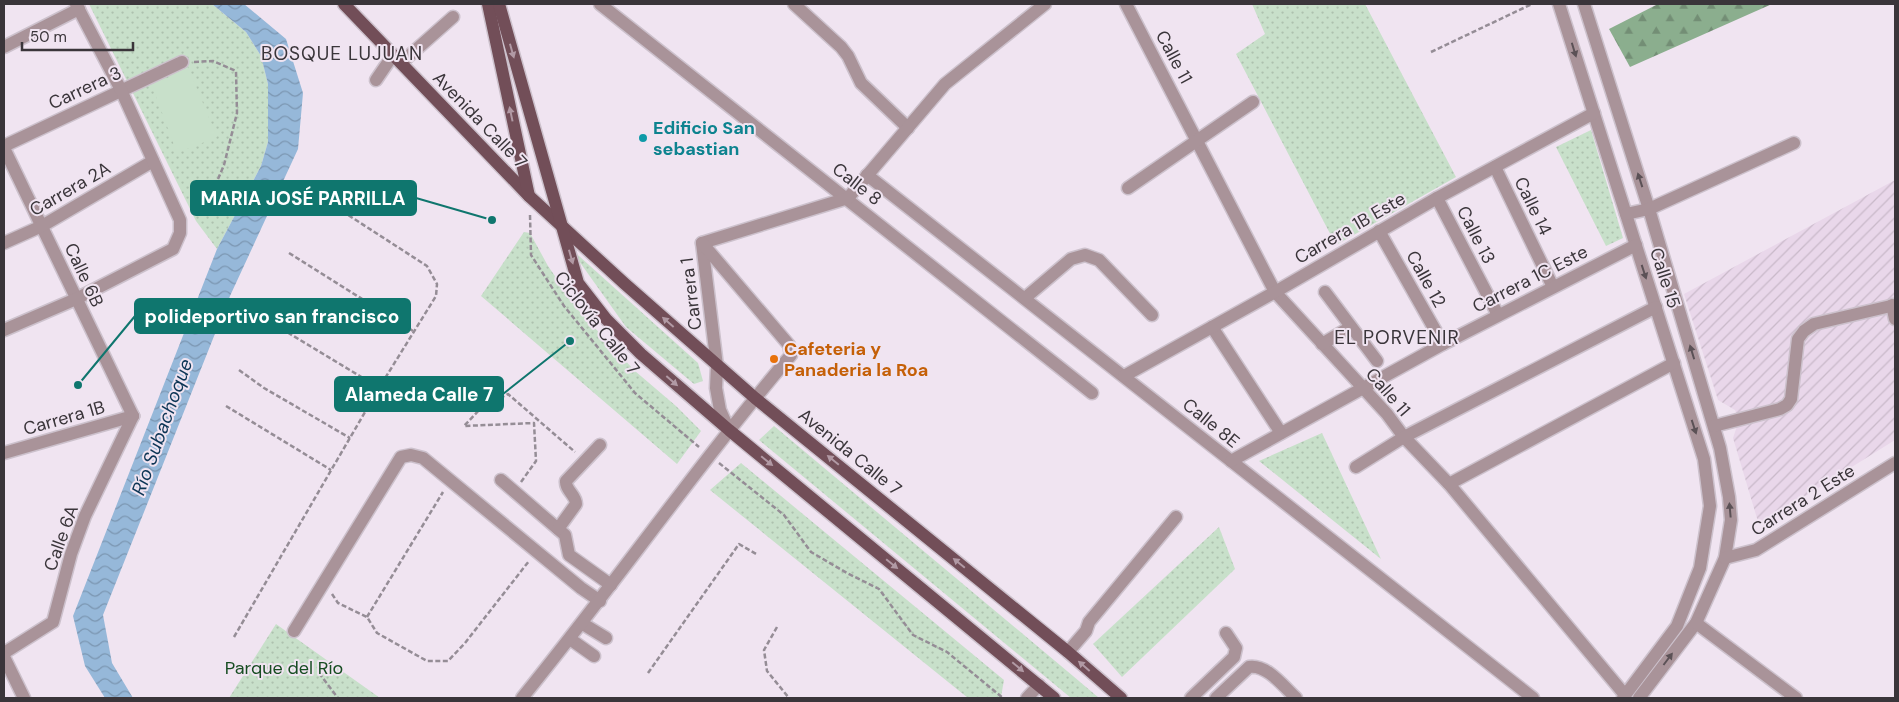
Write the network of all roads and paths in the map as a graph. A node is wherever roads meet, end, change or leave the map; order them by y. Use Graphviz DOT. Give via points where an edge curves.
graph roads {
  1 [pos="344,4"];
  2 [pos="488,4"];
  3 [pos="499,4"];
  4 [pos="600,4"];
  5 [pos="794,4"];
  6 [pos="1045,4"];
  7 [pos="1126,4"];
  8 [pos="1532,4"];
  9 [pos="1560,4"];
  10 [pos="1584,4"];
  11 [pos="77,6"];
  12 [pos="453,17"];
  13 [pos="5,44"];
  14 [pos="1431,52"];
  15 [pos="397,59"];
  16 [pos="182,62"];
  17 [pos="376,80"];
  18 [pos="121,90"];
  19 [pos="1253,102"];
  20 [pos="1594,114"];
  21 [pos="908,128"];
  22 [pos="1198,139"];
  23 [pos="1794,143"];
  24 [pos="4,147"];
  25 [pos="153,161"];
  26 [pos="1495,167"];
  27 [pos="867,175"];
  28 [pos="1128,188"];
  29 [pos="311,191"];
  30 [pos="529,196"];
  31 [pos="848,198"];
  32 [pos="1437,198"];
  33 [pos="206,207"];
  34 [pos="1649,209"];
  35 [pos="1626,214"];
  36 [pos="42,226"];
  37 [pos="1379,231"];
  38 [pos="702,243"];
  39 [pos="4,244"];
  40 [pos="1636,245"];
  41 [pos="289,253"];
  42 [pos="1554,287"];
  43 [pos="1275,292"];
  44 [pos="1325,292"];
  45 [pos="1025,298"];
  46 [pos="76,299"];
  47 [pos="1894,305"];
  48 [pos="1656,307"];
  49 [pos="1152,316"];
  50 [pos="1498,316"];
  51 [pos="262,318"];
  52 [pos="1895,319"];
  53 [pos="1212,327"];
  54 [pos="1351,327"];
  55 [pos="4,330"];
  56 [pos="414,331"];
  57 [pos="1322,344"];
  58 [pos="1443,344"];
  59 [pos="1377,361"];
  60 [pos="1674,363"];
  61 [pos="717,366"];
  62 [pos="239,370"];
  63 [pos="1124,376"];
  64 [pos="379,388"];
  65 [pos="1363,388"];
  66 [pos="1092,393"];
  67 [pos="755,398"];
  68 [pos="226,406"];
  69 [pos="134,416"];
  70 [pos="1714,426"];
  71 [pos="729,430"];
  72 [pos="1281,434"];
  73 [pos="1404,437"];
  74 [pos="350,438"];
  75 [pos="693,442"];
  76 [pos="600,445"];
  77 [pos="4,453"];
  78 [pos="585,461"];
  79 [pos="716,461"];
  80 [pos="1231,461"];
  81 [pos="1895,463"];
  82 [pos="1356,467"];
  83 [pos="331,470"];
  84 [pos="451,480"];
  85 [pos="502,480"];
  86 [pos="1449,484"];
  87 [pos="515,491"];
  88 [pos="1176,517"];
  89 [pos="558,529"];
  90 [pos="536,551"];
  91 [pos="758,555"];
  92 [pos="1725,558"];
  93 [pos="324,582"];
  94 [pos="611,585"];
  95 [pos="600,601"];
  96 [pos="367,617"];
  97 [pos="1696,623"];
  98 [pos="582,624"];
  99 [pos="777,627"];
  100 [pos="294,631"];
  101 [pos="1226,633"];
  102 [pos="234,637"];
  103 [pos="606,638"];
  104 [pos="570,639"];
  105 [pos="1068,652"];
  106 [pos="4,653"];
  107 [pos="594,656"];
  108 [pos="4,657"];
  109 [pos="319,673"];
  110 [pos="648,673"];
  111 [pos="1039,684"];
  112 [pos="1624,696"];
  113 [pos="24,698"];
  114 [pos="338,698"];
  115 [pos="522,698"];
  116 [pos="789,698"];
  117 [pos="1003,698"];
  118 [pos="1028,698"];
  119 [pos="1054,698"];
  120 [pos="1121,698"];
  121 [pos="1191,698"];
  122 [pos="1216,698"];
  123 [pos="1296,698"];
  124 [pos="1533,698"];
  125 [pos="1639,698"];
  126 [pos="1796,698"];
  1 -- 15 [label="main road, Avenida Calle 7"];
  30 -- 2 [label="main road, Avenida Calle 7, one-way"];
  3 -- 71 [label="main road, Avenida Calle 7, one-way" via="578,283 606,319 641,354"];
  4 -- 31 [label="street, Calle 8"];
  5 -- 21 [label="street" via="841,47 861,83"];
  6 -- 21 [label="street" via="945,84"];
  7 -- 22 [label="street, Calle 11"];
  8 -- 14 [label="path"];
  9 -- 20 [label="street, Calle 15, one-way"];
  34 -- 10 [label="street, Calle 15, one-way"];
  11 -- 13 [label="street"];
  11 -- 18 [label="street"];
  12 -- 15 [label="street"];
  15 -- 17 [label="street"];
  15 -- 30 [label="main road, Avenida Calle 7"];
  16 -- 18 [label="street, Carrera 3"];
  16 -- 33 [label="path" via="213,62 236,71 236,114 224,165"];
  18 -- 24 [label="street, Carrera 3"];
  18 -- 25 [label="street"];
  19 -- 22 [label="street"];
  20 -- 26 [label="street, Carrera 1B Este"];
  20 -- 35 [label="street, Calle 15"];
  21 -- 27 [label="street"];
  22 -- 28 [label="street"];
  22 -- 43 [label="street, Calle 11"];
  23 -- 34 [label="street"];
  24 -- 36 [label="street, Calle 6B"];
  25 -- 36 [label="street, Carrera 2A"];
  25 -- 46 [label="street" via="180,220 180,233 173,250"];
  26 -- 32 [label="street, Carrera 1B Este"];
  26 -- 42 [label="street, Calle 14"];
  27 -- 31 [label="street"];
  27 -- 45 [label="street, Calle 8E"];
  29 -- 56 [label="path" via="427,266 437,284 436,296"];
  61 -- 30 [label="main road, Avenida Calle 7, one-way"];
  30 -- 75 [label="path, Ciclovía Calle 7" via="531,255 564,306 635,393"];
  31 -- 38 [label="street, Carrera 1"];
  31 -- 66 [label="street, Calle 8"];
  32 -- 37 [label="street, Carrera 1B Este"];
  32 -- 50 [label="street, Calle 13"];
  34 -- 35 [label="street"];
  70 -- 34 [label="street, Calle 15, one-way"];
  35 -- 40 [label="street, Calle 15"];
  36 -- 39 [label="street, Carrera 2A"];
  36 -- 46 [label="street, Calle 6B"];
  37 -- 43 [label="street, Carrera 1B Este"];
  37 -- 58 [label="street, Calle 12"];
  38 -- 61 [label="street, Carrera 1"];
  38 -- 67 [label="street" via="791,350 791,355"];
  40 -- 42 [label="street, Carrera 1C Este"];
  40 -- 48 [label="street, Calle 15, one-way"];
  41 -- 56 [label="path"];
  42 -- 50 [label="street, Carrera 1C Este"];
  43 -- 53 [label="street, Carrera 1B Este"];
  43 -- 57 [label="street, Calle 11"];
  44 -- 54 [label="street"];
  45 -- 49 [label="street" via="1071,259 1085,255 1099,260"];
  45 -- 63 [label="street, Calle 8E"];
  46 -- 55 [label="street"];
  46 -- 69 [label="street, Calle 6B"];
  47 -- 52 [label="street"];
  47 -- 70 [label="street" via="1809,327 1798,339 1791,399 1787,405"];
  48 -- 60 [label="street, Calle 15"];
  48 -- 73 [label="street"];
  50 -- 58 [label="street, Carrera 1C Este"];
  51 -- 64 [label="path"];
  53 -- 63 [label="street, Carrera 1B Este"];
  53 -- 72 [label="street"];
  54 -- 57 [label="street"];
  54 -- 59 [label="street"];
  56 -- 64 [label="path"];
  57 -- 65 [label="street, Calle 11"];
  58 -- 65 [label="street, Carrera 1C Este"];
  60 -- 86 [label="street"];
  60 -- 112 [label="street, Calle 15, one-way" via="1704,459 1710,506 1700,568 1677,626"];
  61 -- 67 [label="main road, Avenida Calle 7"];
  61 -- 71 [label="street, Carrera 1" via="717,396"];
  62 -- 74 [label="path"];
  63 -- 80 [label="street, Calle 8E"];
  64 -- 74 [label="path"];
  65 -- 72 [label="street, Carrera 1C Este"];
  65 -- 73 [label="street, Calle 11"];
  67 -- 71 [label="street"];
  105 -- 67 [label="main road, Avenida Calle 7, one-way"];
  68 -- 83 [label="path"];
  69 -- 77 [label="street, Carrera 1B"];
  69 -- 106 [label="street, Calle 6A" via="71,554 53,622"];
  92 -- 70 [label="street, Calle 15, one-way" via="1730,504"];
  71 -- 94 [label="street"];
  71 -- 111 [label="main road, Avenida Calle 7, one-way"];
  72 -- 80 [label="street, Carrera 1C Este"];
  73 -- 82 [label="street"];
  73 -- 86 [label="street, Calle 11"];
  74 -- 83 [label="path"];
  76 -- 78 [label="street"];
  78 -- 87 [label="path" via="508,394 482,407 464,426 534,423 536,461"];
  78 -- 89 [label="street" via="566,481 576,504"];
  79 -- 117 [label="path" via="784,515 811,552 879,589 913,635 947,652"];
  80 -- 124 [label="street, Calle 8E"];
  81 -- 92 [label="street, Carrera 2 Este" via="1756,550"];
  83 -- 102 [label="path"];
  84 -- 90 [label="street"];
  84 -- 93 [label="street" via="423,458 401,457"];
  84 -- 96 [label="path"];
  85 -- 87 [label="street"];
  86 -- 112 [label="street, Calle 11"];
  87 -- 89 [label="street"];
  88 -- 105 [label="street"];
  89 -- 94 [label="street" via="568,539 569,555"];
  90 -- 95 [label="street"];
  90 -- 96 [label="path" via="448,661 427,661 377,632"];
  91 -- 110 [label="path" via="739,544"];
  92 -- 97 [label="street, Calle 15"];
  93 -- 96 [label="path" via="338,603"];
  93 -- 100 [label="street"];
  94 -- 95 [label="street"];
  95 -- 98 [label="street"];
  125 -- 97 [label="street, Calle 15, one-way"];
  97 -- 126 [label="street"];
  98 -- 103 [label="street"];
  98 -- 104 [label="street"];
  99 -- 116 [label="path" via="764,650 768,671"];
  101 -- 121 [label="street" via="1236,648 1234,657"];
  104 -- 107 [label="street"];
  104 -- 115 [label="street"];
  120 -- 105 [label="main road, Avenida Calle 7, one-way"];
  108 -- 113 [label="street"];
  109 -- 114 [label="path"];
  111 -- 118 [label="street"];
  111 -- 119 [label="main road, Avenida Calle 7"];
  122 -- 123 [label="street" via="1249,667 1256,666"];
}
